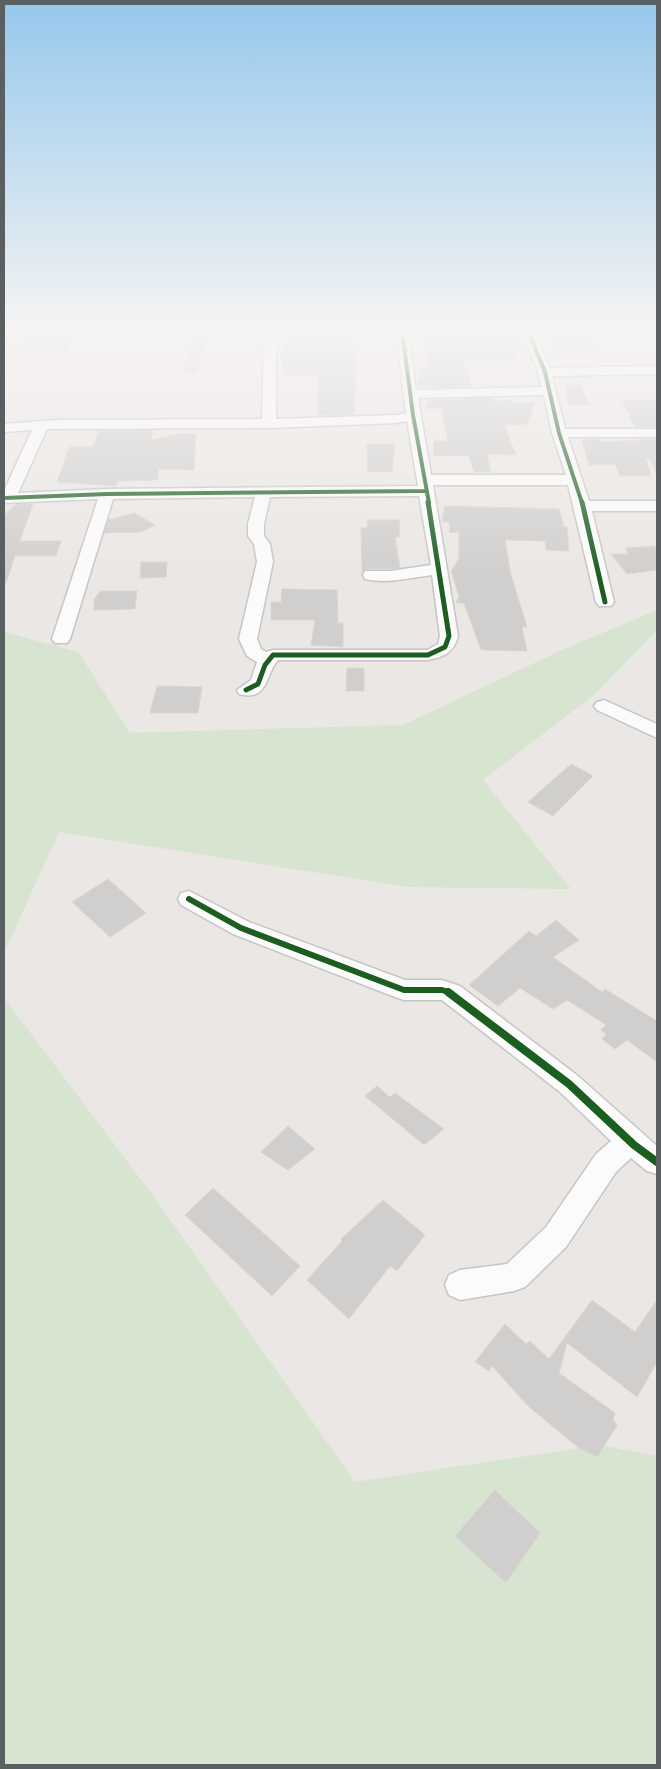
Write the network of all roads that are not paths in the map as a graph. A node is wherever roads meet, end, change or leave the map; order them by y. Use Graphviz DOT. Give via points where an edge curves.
graph roads {
  1 [pos="269,414"];
  2 [pos="555,414"];
  3 [pos="412,415"];
  4 [pos="269,424"];
  5 [pos="41,426"];
  6 [pos="4,428"];
  7 [pos="559,433"];
  8 [pos="657,433"];
  9 [pos="574,480"];
  10 [pos="424,485"];
  11 [pos="107,494"];
  12 [pos="263,494"];
  13 [pos="6,498"];
  14 [pos="583,506"];
  15 [pos="657,506"];
  16 [pos="440,569"];
  17 [pos="371,575"];
  18 [pos="605,602"];
  19 [pos="61,639"];
  20 [pos="266,660"];
  21 [pos="246,690"];
  22 [pos="604,706"];
  23 [pos="657,732"];
  24 [pos="188,899"];
  25 [pos="634,1145"];
  26 [pos="657,1162"];
  27 [pos="460,1285"];
  1 -- 4 [label="street"];
  2 -- 7 [label="street"];
  3 -- 4 [label="street" via="396,419"];
  3 -- 10 [label="street"];
  4 -- 5 [label="street"];
  5 -- 6 [label="street"];
  5 -- 13 [label="street"];
  7 -- 8 [label="street"];
  7 -- 9 [label="street"];
  9 -- 10 [label="street"];
  9 -- 14 [label="street"];
  10 -- 12 [label="street"];
  10 -- 16 [label="street"];
  11 -- 12 [label="street"];
  11 -- 13 [label="street"];
  11 -- 19 [label="street"];
  12 -- 20 [label="street" via="256,536 262,544 266,562 248,638 253,652"];
  14 -- 15 [label="street"];
  14 -- 18 [label="street"];
  16 -- 17 [label="street" via="390,576"];
  16 -- 20 [label="street" via="449,636 448,645 440,652 428,655 284,654"];
  20 -- 21 [label="street" via="260,684"];
  22 -- 23 [label="street"];
  24 -- 25 [label="street" via="241,928 404,990 451,993 569,1084"];
  25 -- 26 [label="street"];
  25 -- 27 [label="street" via="617,1151 606,1163 556,1237 514,1277"];
}
